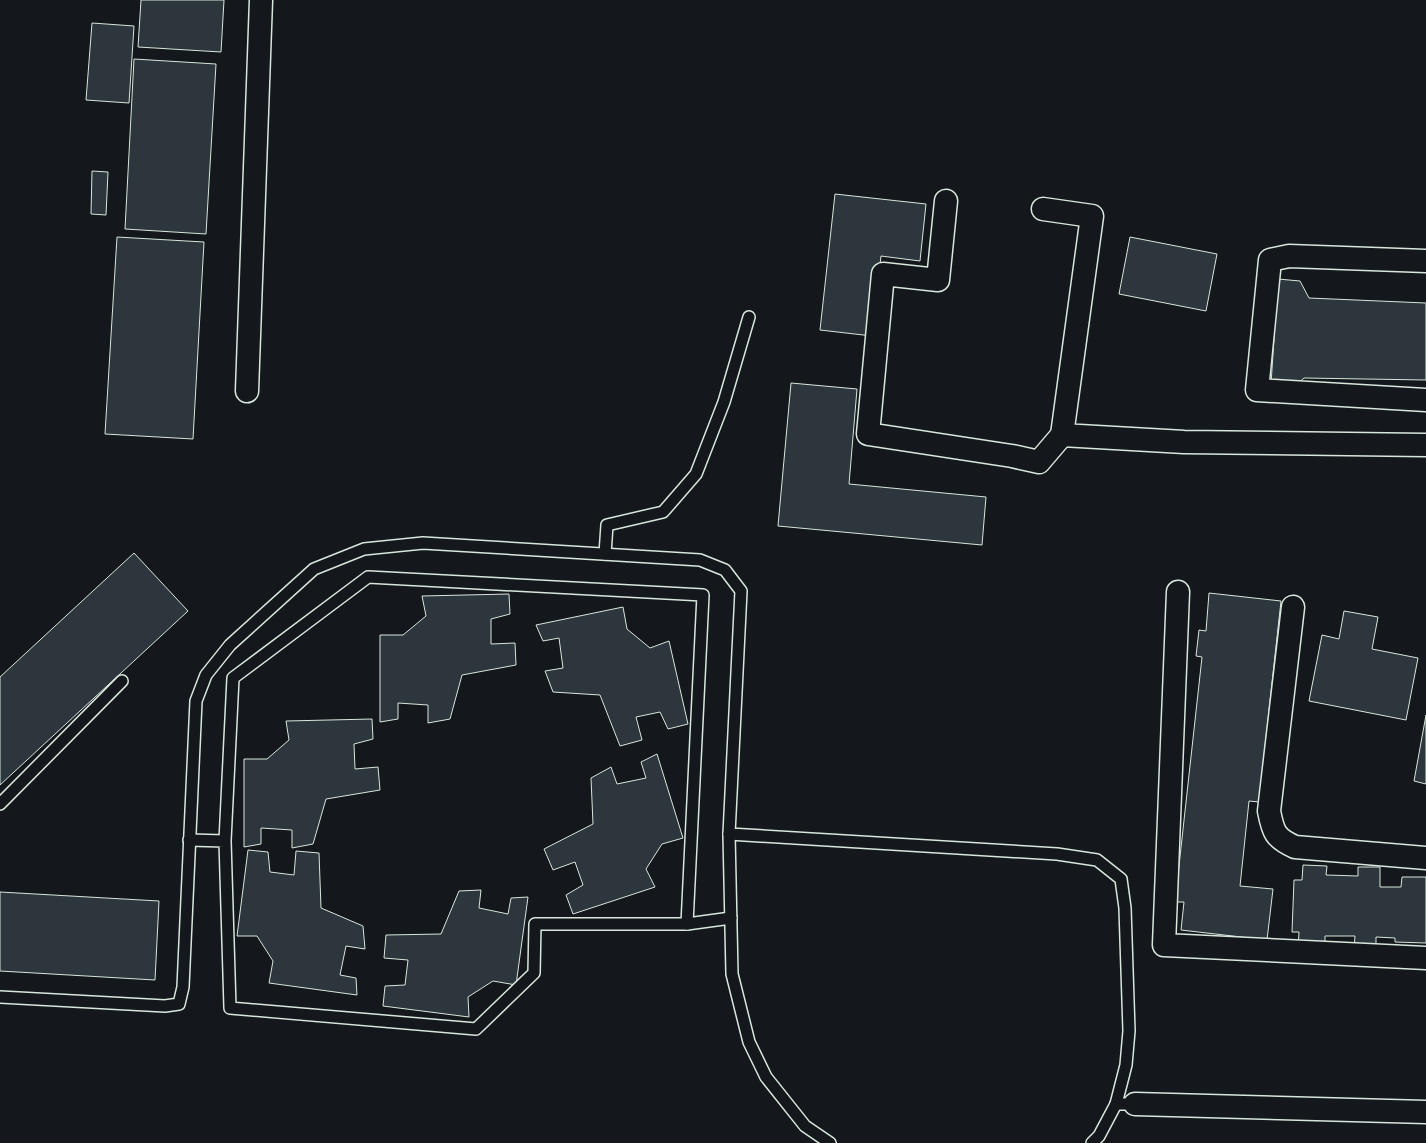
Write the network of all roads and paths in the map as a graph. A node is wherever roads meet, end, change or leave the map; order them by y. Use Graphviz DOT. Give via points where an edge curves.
graph roads {
  1 [pos="261,0"];
  2 [pos="946,201"];
  3 [pos="1043,210"];
  4 [pos="1426,261"];
  5 [pos="749,317"];
  6 [pos="247,391"];
  7 [pos="1426,400"];
  8 [pos="1062,435"];
  9 [pos="1426,445"];
  10 [pos="605,554"];
  11 [pos="1178,592"];
  12 [pos="1293,607"];
  13 [pos="122,681"];
  14 [pos="0,804"];
  15 [pos="729,834"];
  16 [pos="189,840"];
  17 [pos="225,841"];
  18 [pos="1426,858"];
  19 [pos="731,918"];
  20 [pos="687,924"];
  21 [pos="1426,958"];
  22 [pos="0,997"];
  23 [pos="1125,1104"];
  24 [pos="1426,1112"];
  25 [pos="830,1143"];
  26 [pos="1092,1143"];
  1 -- 6 [label="street"];
  2 -- 8 [label="street" via="938,280 883,274 868,434 1039,462"];
  3 -- 8 [label="street" via="1092,216"];
  4 -- 7 [label="street" via="1289,256 1270,260 1257,390"];
  5 -- 10 [label="lane" via="724,402 696,474 663,512 607,525"];
  8 -- 9 [label="street" via="1184,442"];
  10 -- 15 [label="lane" via="700,560 725,570 741,591"];
  10 -- 16 [label="lane" via="423,543 364,549 314,569 230,645 206,675 196,701"];
  11 -- 21 [label="street" via="1164,945"];
  12 -- 18 [label="street" via="1269,811 1272,828 1280,840 1295,848"];
  13 -- 14 [label="lane"];
  15 -- 19 [label="lane"];
  15 -- 23 [label="lane" via="1057,854 1097,860 1121,879 1125,908 1129,1031"];
  16 -- 17 [label="lane"];
  16 -- 22 [label="lane" via="183,987 178,1004 165,1006"];
  17 -- 20 [label="lane" via="230,1008 476,1029 534,973 535,924"];
  17 -- 20 [label="lane" via="233,678 368,577 703,595"];
  19 -- 20 [label="lane"];
  19 -- 25 [label="lane" via="732,974 749,1042 766,1077 805,1126"];
  23 -- 24 [label="street"];
  23 -- 26 [label="lane"];
}
